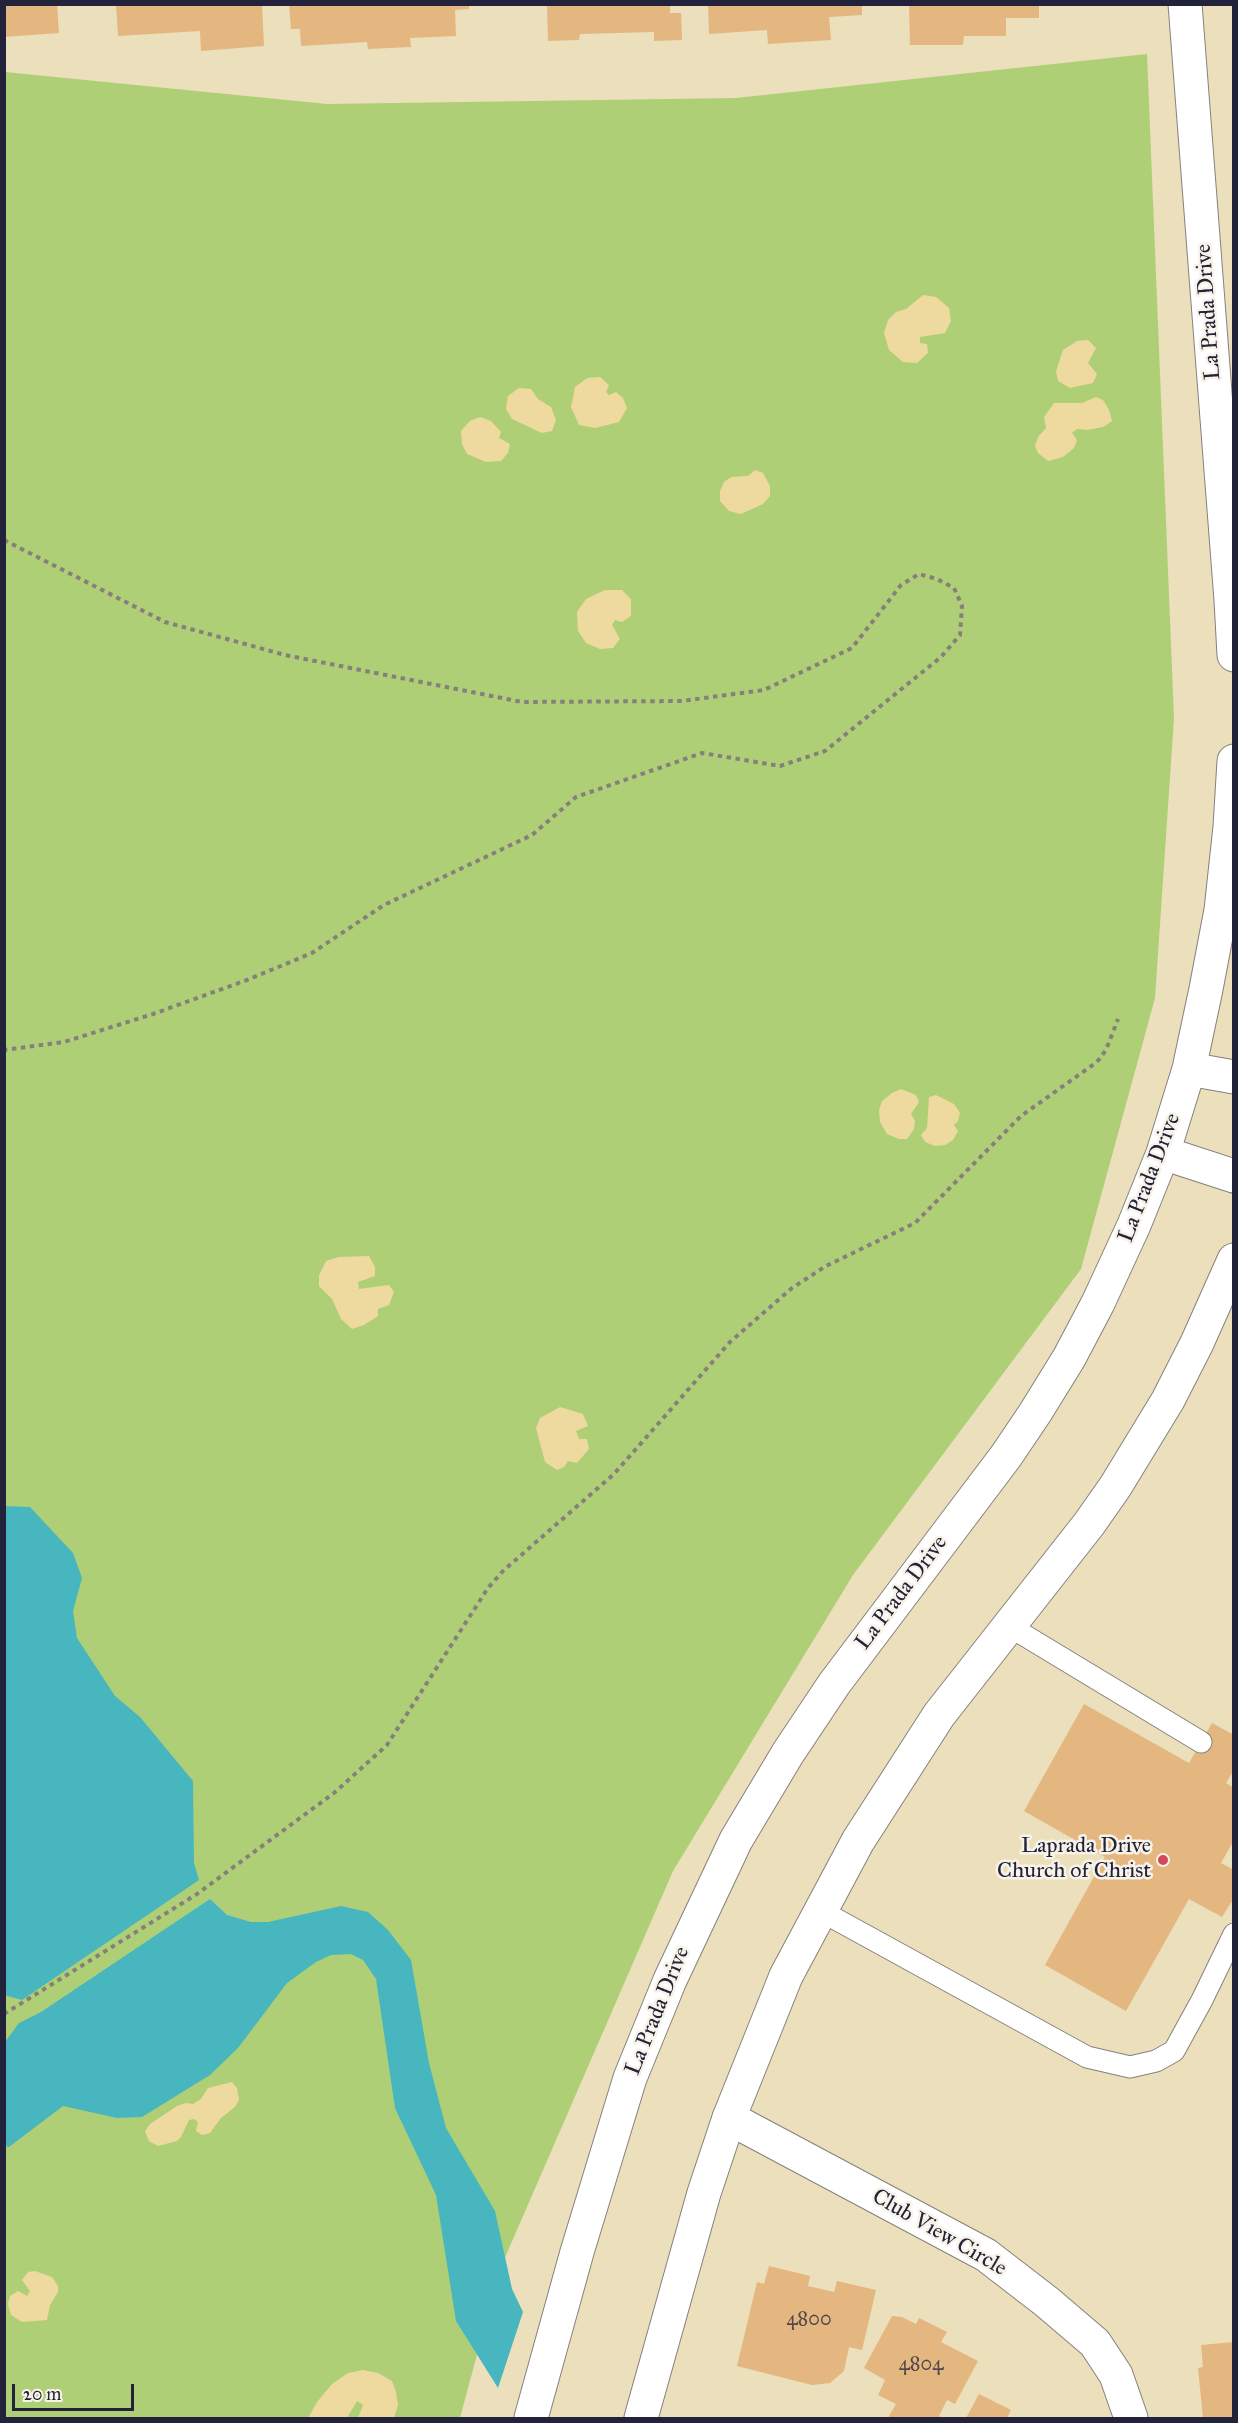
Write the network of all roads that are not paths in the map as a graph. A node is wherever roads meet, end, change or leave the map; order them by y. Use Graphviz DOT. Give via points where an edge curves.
graph roads {
  1 [pos="1185,4"];
  2 [pos="1233,655"];
  3 [pos="1233,761"];
  4 [pos="1189,1069"];
  5 [pos="1233,1077"];
  6 [pos="1163,1153"];
  7 [pos="1233,1176"];
  8 [pos="1233,1260"];
  9 [pos="1009,1626"];
  10 [pos="1201,1742"];
  11 [pos="820,1911"];
  12 [pos="1233,1934"];
  13 [pos="729,2118"];
  14 [pos="531,2418"];
  15 [pos="641,2418"];
  16 [pos="1131,2418"];
  1 -- 2 [label="main road, La Prada Drive"];
  3 -- 4 [label="main road, La Prada Drive" via="1221,910"];
  4 -- 5 [label="main road"];
  4 -- 6 [label="main road, La Prada Drive"];
  6 -- 7 [label="main road"];
  6 -- 14 [label="main road, La Prada Drive" via="1098,1303 1035,1413 834,1683 736,1840 670,1980 630,2078"];
  8 -- 9 [label="main road" via="1168,1400 1121,1477"];
  9 -- 10 [label="lane"];
  9 -- 11 [label="main road" via="939,1715 900,1773"];
  11 -- 12 [label="lane" via="1087,2057 1130,2067 1156,2061 1174,2051"];
  11 -- 13 [label="main road" via="786,1976"];
  13 -- 15 [label="main road"];
  13 -- 16 [label="main road, Club View Circle" via="986,2255 1095,2343 1116,2374"];
}
